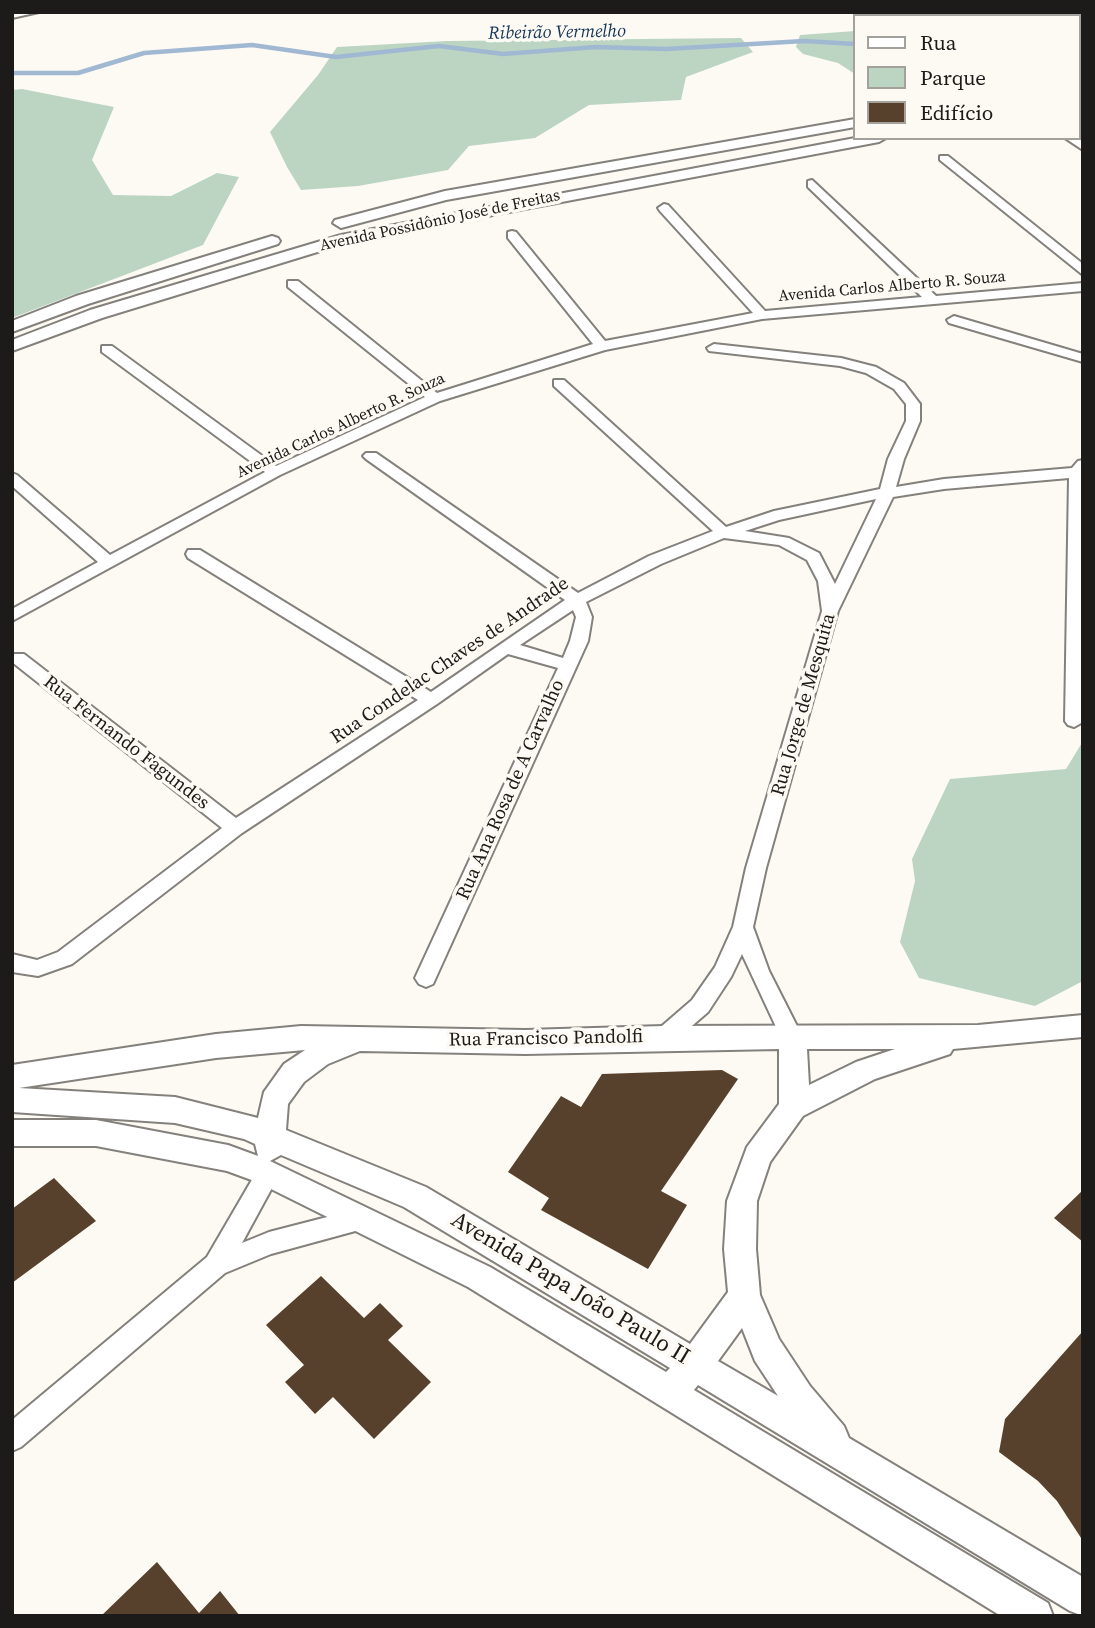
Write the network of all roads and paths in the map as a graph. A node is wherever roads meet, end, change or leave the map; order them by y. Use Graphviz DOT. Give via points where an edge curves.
graph roads {
  1 [pos="34,12"];
  2 [pos="12,15"];
  3 [pos="853,123"];
  4 [pos="868,140"];
  5 [pos="944,158"];
  6 [pos="812,184"];
  7 [pos="664,208"];
  8 [pos="331,225"];
  9 [pos="512,234"];
  10 [pos="282,239"];
  11 [pos="1083,271"];
  12 [pos="293,284"];
  13 [pos="1083,287"];
  14 [pos="934,301"];
  15 [pos="762,315"];
  16 [pos="954,320"];
  17 [pos="12,327"];
  18 [pos="12,346"];
  19 [pos="602,346"];
  20 [pos="714,348"];
  21 [pos="107,349"];
  22 [pos="1083,358"];
  23 [pos="559,383"];
  24 [pos="435,398"];
  25 [pos="371,456"];
  26 [pos="1081,469"];
  27 [pos="275,472"];
  28 [pos="12,478"];
  29 [pos="887,492"];
  30 [pos="724,533"];
  31 [pos="194,554"];
  32 [pos="109,563"];
  33 [pos="577,600"];
  34 [pos="831,611"];
  35 [pos="12,616"];
  36 [pos="505,647"];
  37 [pos="18,658"];
  38 [pos="568,665"];
  39 [pos="431,700"];
  40 [pos="1074,721"];
  41 [pos="235,828"];
  42 [pos="743,927"];
  43 [pos="12,962"];
  44 [pos="426,978"];
  45 [pos="1083,1026"];
  46 [pos="978,1037"];
  47 [pos="663,1038"];
  48 [pos="792,1038"];
  49 [pos="357,1040"];
  50 [pos="12,1077"];
  51 [pos="12,1100"];
  52 [pos="793,1107"];
  53 [pos="12,1133"];
  54 [pos="269,1134"];
  55 [pos="268,1173"];
  56 [pos="362,1219"];
  57 [pos="216,1265"];
  58 [pos="744,1295"];
  59 [pos="694,1363"];
  60 [pos="670,1393"];
  61 [pos="12,1438"];
  62 [pos="844,1452"];
  63 [pos="1083,1598"];
  64 [pos="1035,1616"];
  1 -- 2 [label="street"];
  3 -- 8 [label="street, Avenida Possidônio José de Freitas" via="445,196"];
  4 -- 18 [label="street, Avenida Possidônio José de Freitas" via="346,238 96,313"];
  5 -- 11 [label="street"];
  6 -- 14 [label="street"];
  7 -- 15 [label="street"];
  9 -- 19 [label="street"];
  10 -- 17 [label="street" via="82,300"];
  12 -- 24 [label="street"];
  13 -- 14 [label="street, Avenida Carlos Alberto R. Souza"];
  14 -- 15 [label="street, Avenida Carlos Alberto R. Souza"];
  15 -- 19 [label="street, Avenida Carlos Alberto R. Souza"];
  16 -- 22 [label="street"];
  19 -- 24 [label="street, Avenida Carlos Alberto R. Souza"];
  20 -- 29 [label="street, Rua Jorge de Mesquita" via="841,362 871,370 899,386 913,404 913,421"];
  21 -- 27 [label="street"];
  23 -- 30 [label="street"];
  24 -- 27 [label="street, Avenida Carlos Alberto R. Souza"];
  25 -- 33 [label="street"];
  26 -- 29 [label="street, Rua Condelac Chaves de Andrade"];
  26 -- 40 [label="street"];
  27 -- 32 [label="street, Avenida Carlos Alberto R. Souza"];
  28 -- 32 [label="street"];
  29 -- 30 [label="street, Rua Condelac Chaves de Andrade" via="807,508"];
  29 -- 34 [label="street, Rua Jorge de Mesquita"];
  30 -- 33 [label="street, Rua Condelac Chaves de Andrade" via="655,560"];
  30 -- 34 [label="street" via="783,541 813,557 826,581"];
  31 -- 39 [label="street"];
  32 -- 35 [label="street, Avenida Carlos Alberto R. Souza"];
  33 -- 36 [label="street, Rua Condelac Chaves de Andrade"];
  33 -- 38 [label="street, Rua Ana Rosa de A Carvalho" via="584,617"];
  34 -- 42 [label="street, Rua Jorge de Mesquita"];
  36 -- 38 [label="street"];
  36 -- 39 [label="street, Rua Condelac Chaves de Andrade"];
  37 -- 41 [label="street, Rua Fernando Fagundes"];
  38 -- 44 [label="street, Rua Ana Rosa de A Carvalho"];
  39 -- 41 [label="street, Rua Condelac Chaves de Andrade"];
  41 -- 43 [label="street, Rua Condelac Chaves de Andrade" via="65,958 37,968"];
  42 -- 47 [label="street, Rua Jorge de Mesquita" via="724,971 699,1006"];
  42 -- 48 [label="street" via="758,971"];
  45 -- 46 [label="street, Rua Francisco Pandolfi"];
  46 -- 48 [label="street, Rua Francisco Pandolfi"];
  46 -- 52 [label="street" via="908,1054"];
  47 -- 48 [label="street, Rua Francisco Pandolfi"];
  47 -- 49 [label="street, Rua Francisco Pandolfi"];
  48 -- 52 [label="street"];
  49 -- 50 [label="street, Rua Francisco Pandolfi" via="301,1038 216,1046"];
  49 -- 54 [label="street" via="318,1056 294,1073 274,1101"];
  51 -- 54 [label="street, Avenida Papa João Paulo II" via="175,1110"];
  52 -- 58 [label="street" via="757,1156 741,1201"];
  53 -- 55 [label="street, Avenida Papa João Paulo II" via="96,1133 229,1158"];
  54 -- 55 [label="street"];
  54 -- 59 [label="street, Avenida Papa João Paulo II" via="415,1197"];
  55 -- 56 [label="street, Avenida Papa João Paulo II"];
  55 -- 57 [label="street"];
  56 -- 57 [label="street" via="269,1243"];
  56 -- 60 [label="street, Avenida Papa João Paulo II" via="479,1277"];
  57 -- 61 [label="street"];
  58 -- 59 [label="street"];
  58 -- 62 [label="street" via="767,1349 799,1398"];
  59 -- 60 [label="street"];
  59 -- 62 [label="street, Avenida Papa João Paulo II"];
  60 -- 64 [label="street, Avenida Papa João Paulo II"];
  62 -- 63 [label="street, Avenida Papa João Paulo II"];
}
